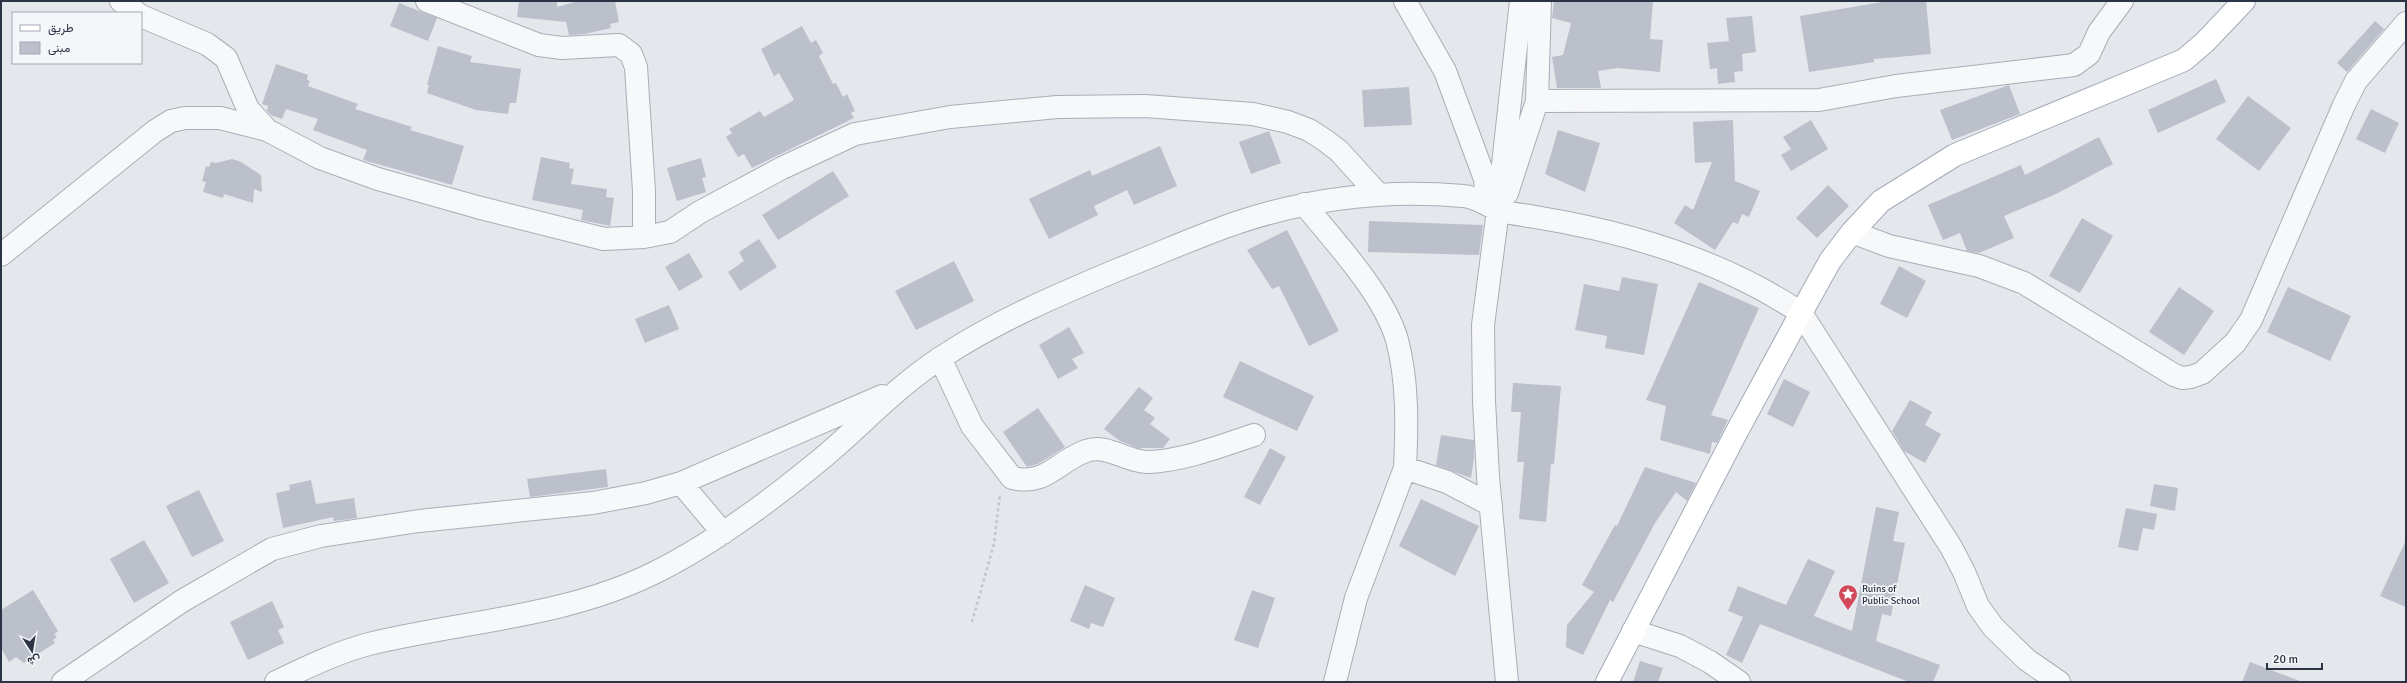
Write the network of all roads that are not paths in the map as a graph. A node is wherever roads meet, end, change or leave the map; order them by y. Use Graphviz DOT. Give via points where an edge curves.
graph roads {
  1 [pos="121,1"];
  2 [pos="427,1"];
  3 [pos="1405,1"];
  4 [pos="1521,1"];
  5 [pos="1540,1"];
  6 [pos="2122,1"];
  7 [pos="2244,1"];
  8 [pos="136,12"];
  9 [pos="142,16"];
  10 [pos="2406,23"];
  11 [pos="1537,101"];
  12 [pos="267,130"];
  13 [pos="1377,193"];
  14 [pos="1304,204"];
  15 [pos="1492,207"];
  16 [pos="1852,232"];
  17 [pos="644,237"];
  18 [pos="1,255"];
  19 [pos="1801,313"];
  20 [pos="940,358"];
  21 [pos="900,389"];
  22 [pos="1254,436"];
  23 [pos="1404,468"];
  24 [pos="681,483"];
  25 [pos="1491,505"];
  26 [pos="723,533"];
  27 [pos="1633,631"];
  28 [pos="63,682"];
  29 [pos="276,682"];
  30 [pos="1335,682"];
  31 [pos="1508,682"];
  32 [pos="1607,682"];
  33 [pos="1739,682"];
  34 [pos="2059,682"];
  1 -- 8 [label="street"];
  2 -- 17 [label="street" via="539,45 562,48 619,46 631,54 636,67 644,191"];
  3 -- 15 [label="street" via="1446,71 1485,179"];
  4 -- 15 [label="street"];
  5 -- 11 [label="street"];
  6 -- 11 [label="street" via="2099,32 2089,54 2074,65 1896,86 1819,100"];
  7 -- 16 [label="main road" via="2184,60 1955,155 1881,201"];
  9 -- 12 [label="street" via="207,44 226,58 248,109"];
  10 -- 16 [label="street" via="2356,81 2250,320 2235,343 2202,373 2182,378 2174,375 2024,283 1978,266 1889,246"];
  11 -- 15 [label="street" via="1515,174"];
  12 -- 17 [label="street" via="320,158 477,208 604,239"];
  12 -- 18 [label="street" via="220,118 202,117 171,121 154,131"];
  13 -- 14 [label="street"];
  13 -- 15 [label="street" via="1466,196"];
  13 -- 17 [label="street" via="1326,140 1310,130 1288,122 1252,114 1145,106 1056,107 950,117 855,134 782,168 700,212 670,232"];
  14 -- 20 [label="street" via="1230,225 1061,294 1002,322"];
  14 -- 23 [label="street" via="1378,300 1397,339 1405,386"];
  15 -- 19 [label="street" via="1570,222 1650,243 1694,258 1776,296"];
  15 -- 25 [label="street" via="1483,326 1484,401"];
  16 -- 19 [label="main road" via="1830,261"];
  19 -- 27 [label="main road"];
  19 -- 34 [label="street" via="1951,547 1978,606 1993,627 2027,660"];
  20 -- 21 [label="street"];
  20 -- 22 [label="street" via="972,426 1012,478 1040,478 1085,451 1098,448 1127,458 1150,462 1202,452"];
  21 -- 24 [label="street"];
  21 -- 26 [label="street" via="820,460"];
  23 -- 25 [label="street" via="1447,482"];
  23 -- 30 [label="street" via="1356,598"];
  24 -- 26 [label="street"];
  24 -- 28 [label="street" via="593,504 419,521 321,536 272,549 182,601"];
  25 -- 31 [label="street"];
  26 -- 29 [label="street" via="653,574 602,594 489,622 366,645"];
  27 -- 32 [label="main road"];
  27 -- 33 [label="street" via="1680,646"];
}
